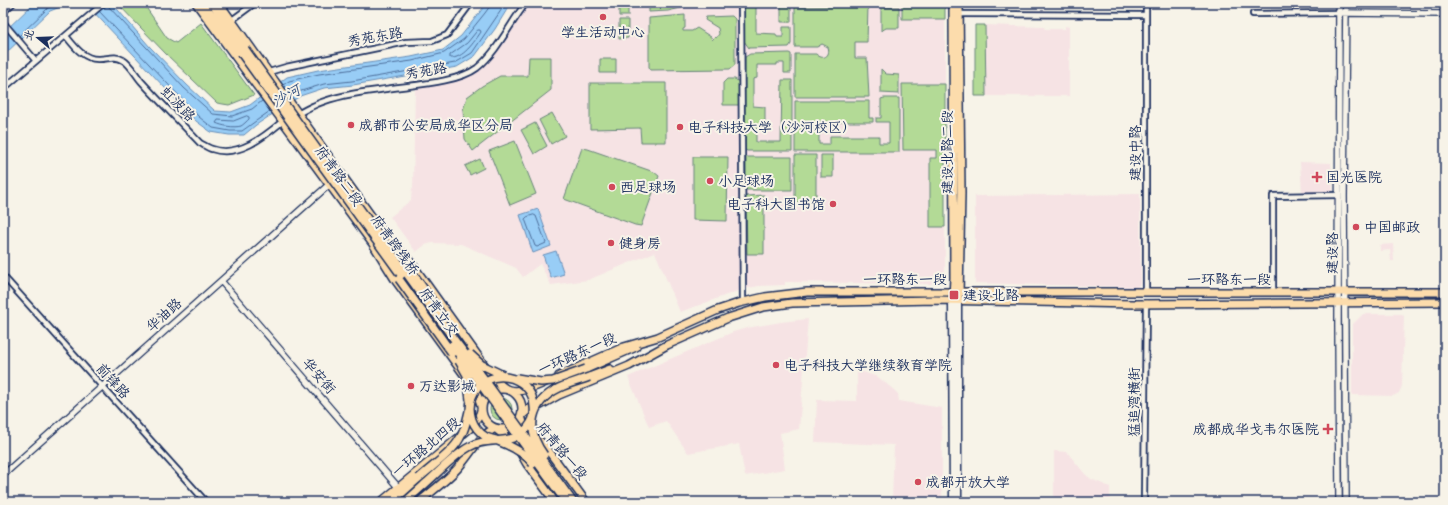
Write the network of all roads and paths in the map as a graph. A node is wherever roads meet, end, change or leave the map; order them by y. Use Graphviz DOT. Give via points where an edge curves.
graph roads {
  1 [pos="13,3"];
  2 [pos="104,3"];
  3 [pos="196,3"];
  4 [pos="255,3"];
  5 [pos="471,3"];
  6 [pos="526,3"];
  7 [pos="741,3"];
  8 [pos="954,3"];
  9 [pos="960,3"];
  10 [pos="1146,3"];
  11 [pos="1339,3"];
  12 [pos="1346,3"];
  13 [pos="211,4"];
  14 [pos="3,12"];
  15 [pos="1339,13"];
  16 [pos="1346,13"];
  17 [pos="956,14"];
  18 [pos="1253,14"];
  19 [pos="1445,14"];
  20 [pos="1146,15"];
  21 [pos="232,20"];
  22 [pos="3,22"];
  23 [pos="66,36"];
  24 [pos="36,61"];
  25 [pos="269,72"];
  26 [pos="3,89"];
  27 [pos="298,114"];
  28 [pos="283,121"];
  29 [pos="341,174"];
  30 [pos="329,184"];
  31 [pos="1338,195"];
  32 [pos="384,234"];
  33 [pos="373,244"];
  34 [pos="3,276"];
  35 [pos="221,281"];
  36 [pos="1146,291"];
  37 [pos="923,292"];
  38 [pos="957,292"];
  39 [pos="1273,292"];
  40 [pos="1445,292"];
  41 [pos="1342,293"];
  42 [pos="923,301"];
  43 [pos="955,301"];
  44 [pos="743,302"];
  45 [pos="1445,302"];
  46 [pos="1146,303"];
  47 [pos="1341,303"];
  48 [pos="658,337"];
  49 [pos="667,345"];
  50 [pos="514,378"];
  51 [pos="103,386"];
  52 [pos="508,390"];
  53 [pos="470,402"];
  54 [pos="482,408"];
  55 [pos="521,416"];
  56 [pos="533,416"];
  57 [pos="495,428"];
  58 [pos="497,440"];
  59 [pos="3,475"];
  60 [pos="398,487"];
  61 [pos="206,502"];
  62 [pos="381,502"];
  63 [pos="392,502"];
  64 [pos="405,502"];
  65 [pos="419,502"];
  66 [pos="554,502"];
  67 [pos="562,502"];
  68 [pos="566,502"];
  69 [pos="573,502"];
  70 [pos="579,502"];
  71 [pos="586,502"];
  72 [pos="953,502"];
  73 [pos="958,502"];
  74 [pos="1144,502"];
  75 [pos="1339,502"];
  76 [pos="1346,502"];
  1 -- 14 [label="street"];
  2 -- 23 [label="street"];
  3 -- 28 [label="main road, 府青路二段"];
  4 -- 21 [label="street"];
  5 -- 25 [label="street, 秀苑东路" via="447,35 432,41 398,44"];
  6 -- 27 [label="street, 秀苑路" via="495,50 476,69 468,73 445,81 340,98 318,104"];
  7 -- 44 [label="street"];
  8 -- 17 [label="main road, 建设北路二段"];
  9 -- 17 [label="main road, 建设北路二段"];
  10 -- 20 [label="street, 建设中路"];
  11 -- 15 [label="street, 建设路"];
  12 -- 16 [label="street, 建设路"];
  13 -- 21 [label="main road, 府青路二段"];
  13 -- 68 [label="main road, 府青跨线桥, bridge"];
  13 -- 69 [label="main road, 府青跨线桥, bridge"];
  15 -- 16 [label="street"];
  15 -- 18 [label="street"];
  15 -- 31 [label="street, 建设路"];
  16 -- 19 [label="street"];
  16 -- 41 [label="street, 建设路"];
  17 -- 20 [label="street"];
  17 -- 38 [label="main road, 建设北路二段"];
  20 -- 36 [label="street, 建设中路"];
  21 -- 25 [label="main road, 府青路二段"];
  22 -- 24 [label="street"];
  23 -- 24 [label="street"];
  23 -- 28 [label="street, 虹波路" via="76,49 88,58 107,57 124,60 200,143 212,149 237,150 264,137"];
  24 -- 26 [label="street"];
  25 -- 27 [label="main road, 府青路二段"];
  27 -- 29 [label="main road, 府青路二段"];
  28 -- 30 [label="main road, 府青路二段"];
  29 -- 30 [label="street, 华油路"];
  29 -- 32 [label="main road, 府青路二段"];
  30 -- 33 [label="main road, 府青路二段"];
  30 -- 35 [label="street, 华油路"];
  31 -- 39 [label="street" via="1273,196"];
  31 -- 41 [label="street, 建设路"];
  32 -- 50 [label="main road, bridge" via="470,355 497,373"];
  32 -- 52 [label="main road, 府青路二段" via="412,264 490,373"];
  33 -- 53 [label="main road, 府青立交, bridge" via="462,366 467,375"];
  33 -- 54 [label="main road, 府青路二段" via="396,281 471,384"];
  34 -- 51 [label="street, 前锋路"];
  35 -- 51 [label="street, 华油路"];
  35 -- 60 [label="street, 华安街"];
  36 -- 38 [label="main road, 一环路东一段"];
  36 -- 39 [label="main road, 一环路东一段"];
  37 -- 38 [label="main road, 一环路东一段"];
  37 -- 42 [label="main road"];
  37 -- 44 [label="main road, 一环路东一段" via="807,292"];
  38 -- 43 [label="main road, 建设北路二段"];
  39 -- 41 [label="main road, 一环路东一段"];
  40 -- 41 [label="main road, 一环路东一段"];
  41 -- 47 [label="street, 建设路"];
  42 -- 43 [label="main road, 一环路东一段"];
  42 -- 49 [label="main road, 一环路东一段" via="792,303 728,318"];
  43 -- 46 [label="main road, 一环路东一段"];
  43 -- 72 [label="main road"];
  43 -- 73 [label="main road"];
  44 -- 48 [label="main road, 一环路东一段" via="718,310"];
  45 -- 47 [label="main road, 一环路东一段"];
  46 -- 47 [label="main road, 一环路东一段"];
  46 -- 74 [label="street, 猛追湾横街"];
  47 -- 75 [label="street, 建设路"];
  47 -- 76 [label="street, 建设路"];
  48 -- 50 [label="main road, bridge" via="553,382"];
  48 -- 52 [label="main road, 一环路东一段" via="624,347 531,388"];
  49 -- 55 [label="main road, 一环路东一段" via="628,366 529,409"];
  49 -- 56 [label="main road, bridge" via="560,388 540,402"];
  50 -- 53 [label="main road, 府青立交, bridge" via="495,376 486,380 476,389"];
  50 -- 56 [label="main road, bridge" via="528,389 534,402"];
  51 -- 59 [label="street, 华油路"];
  51 -- 61 [label="street, 前锋路"];
  52 -- 54 [label="main road" via="491,392"];
  52 -- 55 [label="main road" via="519,397"];
  53 -- 58 [label="main road, 府青立交, bridge" via="473,422 479,431"];
  53 -- 63 [label="main road, 府青立交, bridge" via="466,421 453,448"];
  54 -- 57 [label="main road" via="485,420"];
  54 -- 60 [label="main road, 一环路北四段" via="479,418 469,429"];
  55 -- 57 [label="main road" via="514,426"];
  55 -- 71 [label="main road, 府青路一段" via="524,426 545,446"];
  56 -- 58 [label="main road, bridge" via="530,425 520,435"];
  56 -- 70 [label="main road, bridge" via="534,439"];
  57 -- 65 [label="main road, 一环路北四段" via="480,439 456,470"];
  57 -- 66 [label="main road" via="516,445"];
  58 -- 64 [label="main road, bridge" via="470,446"];
  58 -- 67 [label="main road, 府青立交, bridge" via="530,459"];
  60 -- 62 [label="main road, 一环路北四段"];
}
